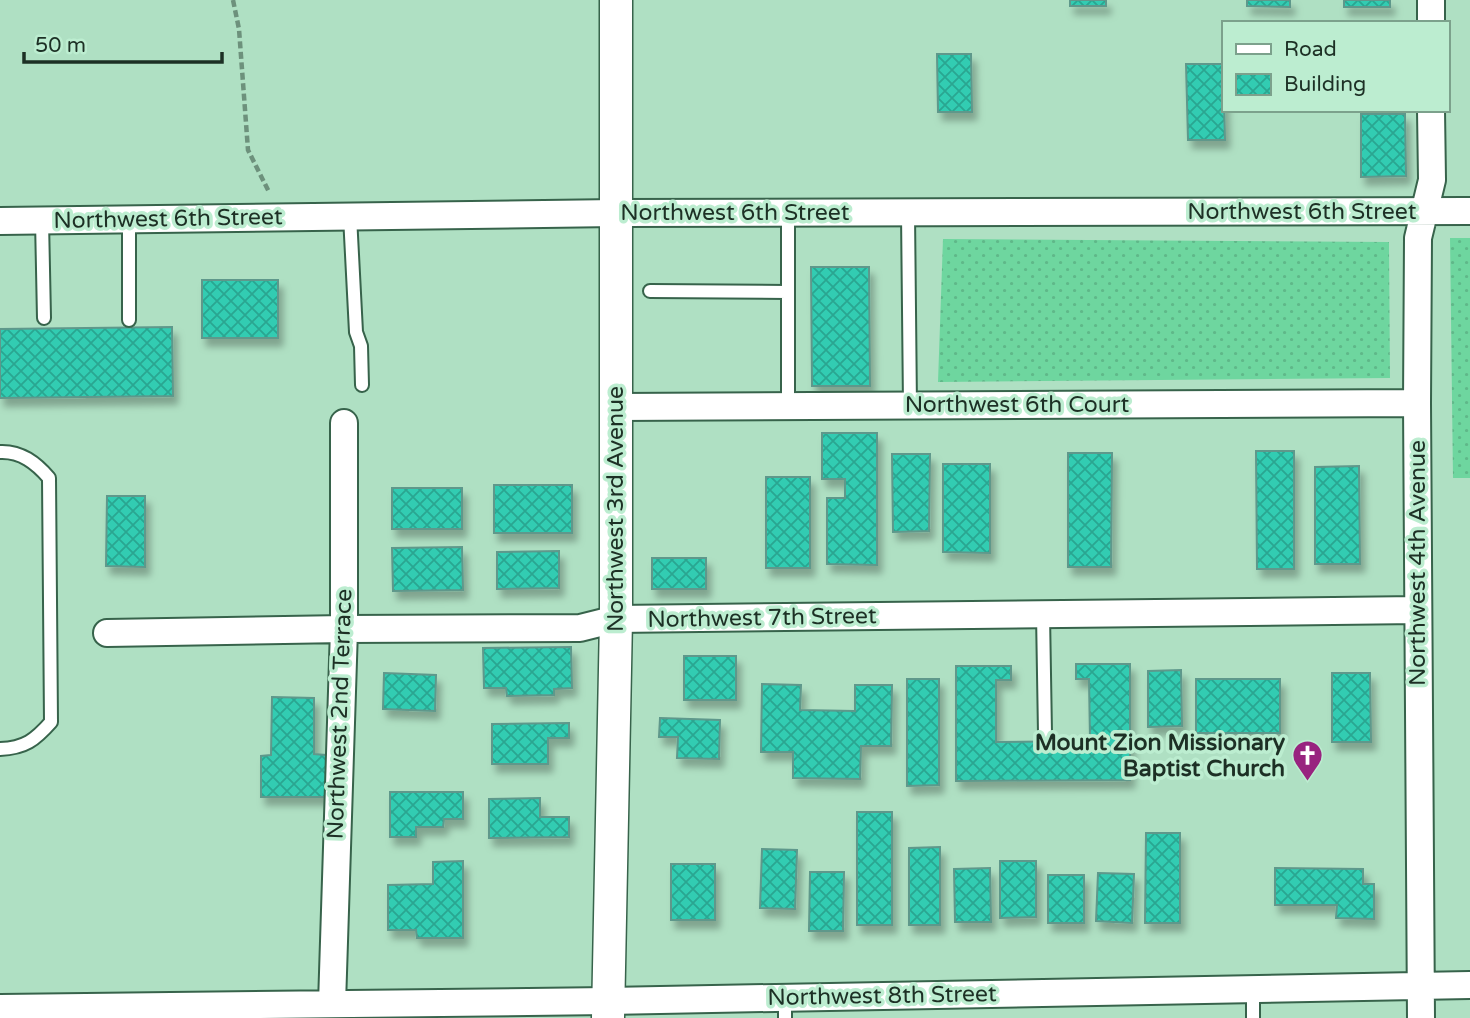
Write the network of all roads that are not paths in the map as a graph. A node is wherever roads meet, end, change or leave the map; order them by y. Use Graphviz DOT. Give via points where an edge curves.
graph roads {
  1 [pos="616,0"];
  2 [pos="1431,0"];
  3 [pos="1431,21"];
  4 [pos="1431,112"];
  5 [pos="1423,211"];
  6 [pos="1470,211"];
  7 [pos="616,213"];
  8 [pos="788,213"];
  9 [pos="908,213"];
  10 [pos="350,216"];
  11 [pos="129,219"];
  12 [pos="42,220"];
  13 [pos="0,221"];
  14 [pos="650,291"];
  15 [pos="788,292"];
  16 [pos="44,318"];
  17 [pos="129,320"];
  18 [pos="362,385"];
  19 [pos="1417,403"];
  20 [pos="910,405"];
  21 [pos="617,407"];
  22 [pos="789,407"];
  23 [pos="344,423"];
  24 [pos="0,452"];
  25 [pos="1418,610"];
  26 [pos="1043,614"];
  27 [pos="615,619"];
  28 [pos="344,629"];
  29 [pos="107,633"];
  30 [pos="1045,734"];
  31 [pos="0,749"];
  32 [pos="1421,985"];
  33 [pos="1470,985"];
  34 [pos="1253,988"];
  35 [pos="332,1004"];
  36 [pos="0,1008"];
  37 [pos="785,1008"];
  38 [pos="608,1009"];
  39 [pos="447,1010"];
  40 [pos="1253,1018"];
  41 [pos="1421,1018"];
  1 -- 7 [label="street, Northwest 3rd Avenue"];
  2 -- 3 [label="street"];
  4 -- 5 [label="street, Northwest 4th Avenue" via="1432,180"];
  5 -- 6 [label="street, Northwest 6th Street"];
  5 -- 9 [label="street, Northwest 6th Street"];
  5 -- 19 [label="street, Northwest 4th Avenue" via="1418,238"];
  7 -- 8 [label="street, Northwest 6th Street"];
  7 -- 10 [label="street, Northwest 6th Street"];
  7 -- 21 [label="street, Northwest 3rd Avenue"];
  8 -- 9 [label="street, Northwest 6th Street"];
  8 -- 15 [label="lane"];
  9 -- 20 [label="lane"];
  10 -- 11 [label="street, Northwest 6th Street"];
  10 -- 18 [label="lane"];
  11 -- 12 [label="street, Northwest 6th Street"];
  11 -- 17 [label="lane"];
  12 -- 13 [label="street, Northwest 6th Street"];
  12 -- 16 [label="lane"];
  14 -- 15 [label="lane"];
  15 -- 22 [label="lane"];
  19 -- 20 [label="street, Northwest 6th Court"];
  19 -- 25 [label="street, Northwest 4th Avenue"];
  20 -- 22 [label="street, Northwest 6th Court"];
  21 -- 22 [label="street, Northwest 6th Court"];
  21 -- 27 [label="street, Northwest 3rd Avenue"];
  23 -- 28 [label="street, Northwest 2nd Terrace"];
  24 -- 31 [label="lane" via="34,461 49,478 51,722 35,739"];
  25 -- 26 [label="street, Northwest 7th Street"];
  25 -- 32 [label="street, Northwest 4th Avenue"];
  26 -- 27 [label="street, Northwest 7th Street"];
  26 -- 30 [label="lane"];
  27 -- 28 [label="street, Northwest 7th Street" via="580,628"];
  27 -- 38 [label="street, Northwest 3rd Avenue"];
  28 -- 29 [label="street, Northwest 7th Street"];
  28 -- 35 [label="street, Northwest 2nd Terrace"];
  32 -- 33 [label="street, Northwest 8th Street"];
  32 -- 34 [label="street, Northwest 8th Street"];
  32 -- 41 [label="street, Northwest 4th Avenue"];
  34 -- 37 [label="street, Northwest 8th Street"];
  34 -- 40 [label="lane"];
  35 -- 36 [label="street, Northwest 8th Street"];
  35 -- 39 [label="street, Northwest 8th Street"];
  37 -- 38 [label="street, Northwest 8th Street"];
  38 -- 39 [label="street, Northwest 8th Street"];
}
